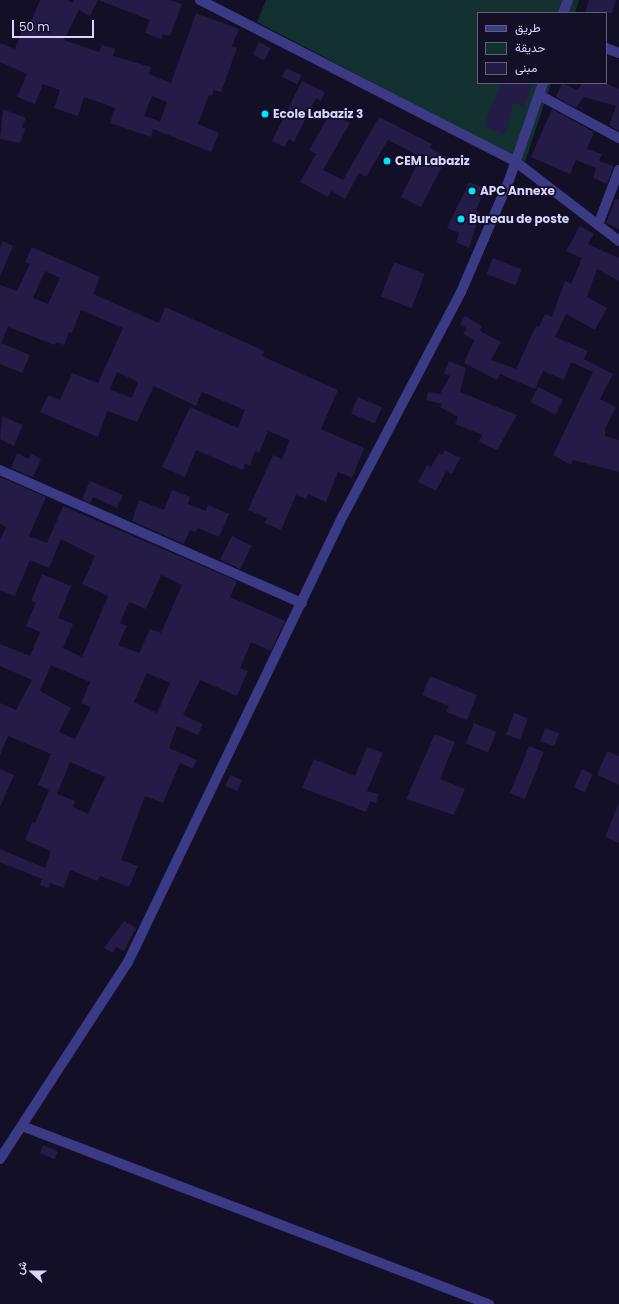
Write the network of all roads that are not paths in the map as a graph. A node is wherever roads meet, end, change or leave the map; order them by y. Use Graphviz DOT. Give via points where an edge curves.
graph roads {
  1 [pos="200,0"];
  2 [pos="568,0"];
  3 [pos="563,12"];
  4 [pos="607,48"];
  5 [pos="619,53"];
  6 [pos="543,84"];
  7 [pos="539,95"];
  8 [pos="619,138"];
  9 [pos="516,162"];
  10 [pos="619,170"];
  11 [pos="598,225"];
  12 [pos="619,241"];
  13 [pos="0,470"];
  14 [pos="302,603"];
  15 [pos="22,1126"];
  16 [pos="0,1159"];
  17 [pos="489,1304"];
  1 -- 9 [label="street"];
  2 -- 3 [label="street"];
  4 -- 5 [label="street"];
  6 -- 7 [label="street"];
  7 -- 8 [label="street"];
  7 -- 9 [label="street"];
  9 -- 11 [label="street"];
  9 -- 14 [label="street" via="460,292 344,514"];
  10 -- 11 [label="street"];
  11 -- 12 [label="street"];
  13 -- 14 [label="street"];
  14 -- 15 [label="street" via="128,962"];
  15 -- 16 [label="street"];
  15 -- 17 [label="street"];
}
